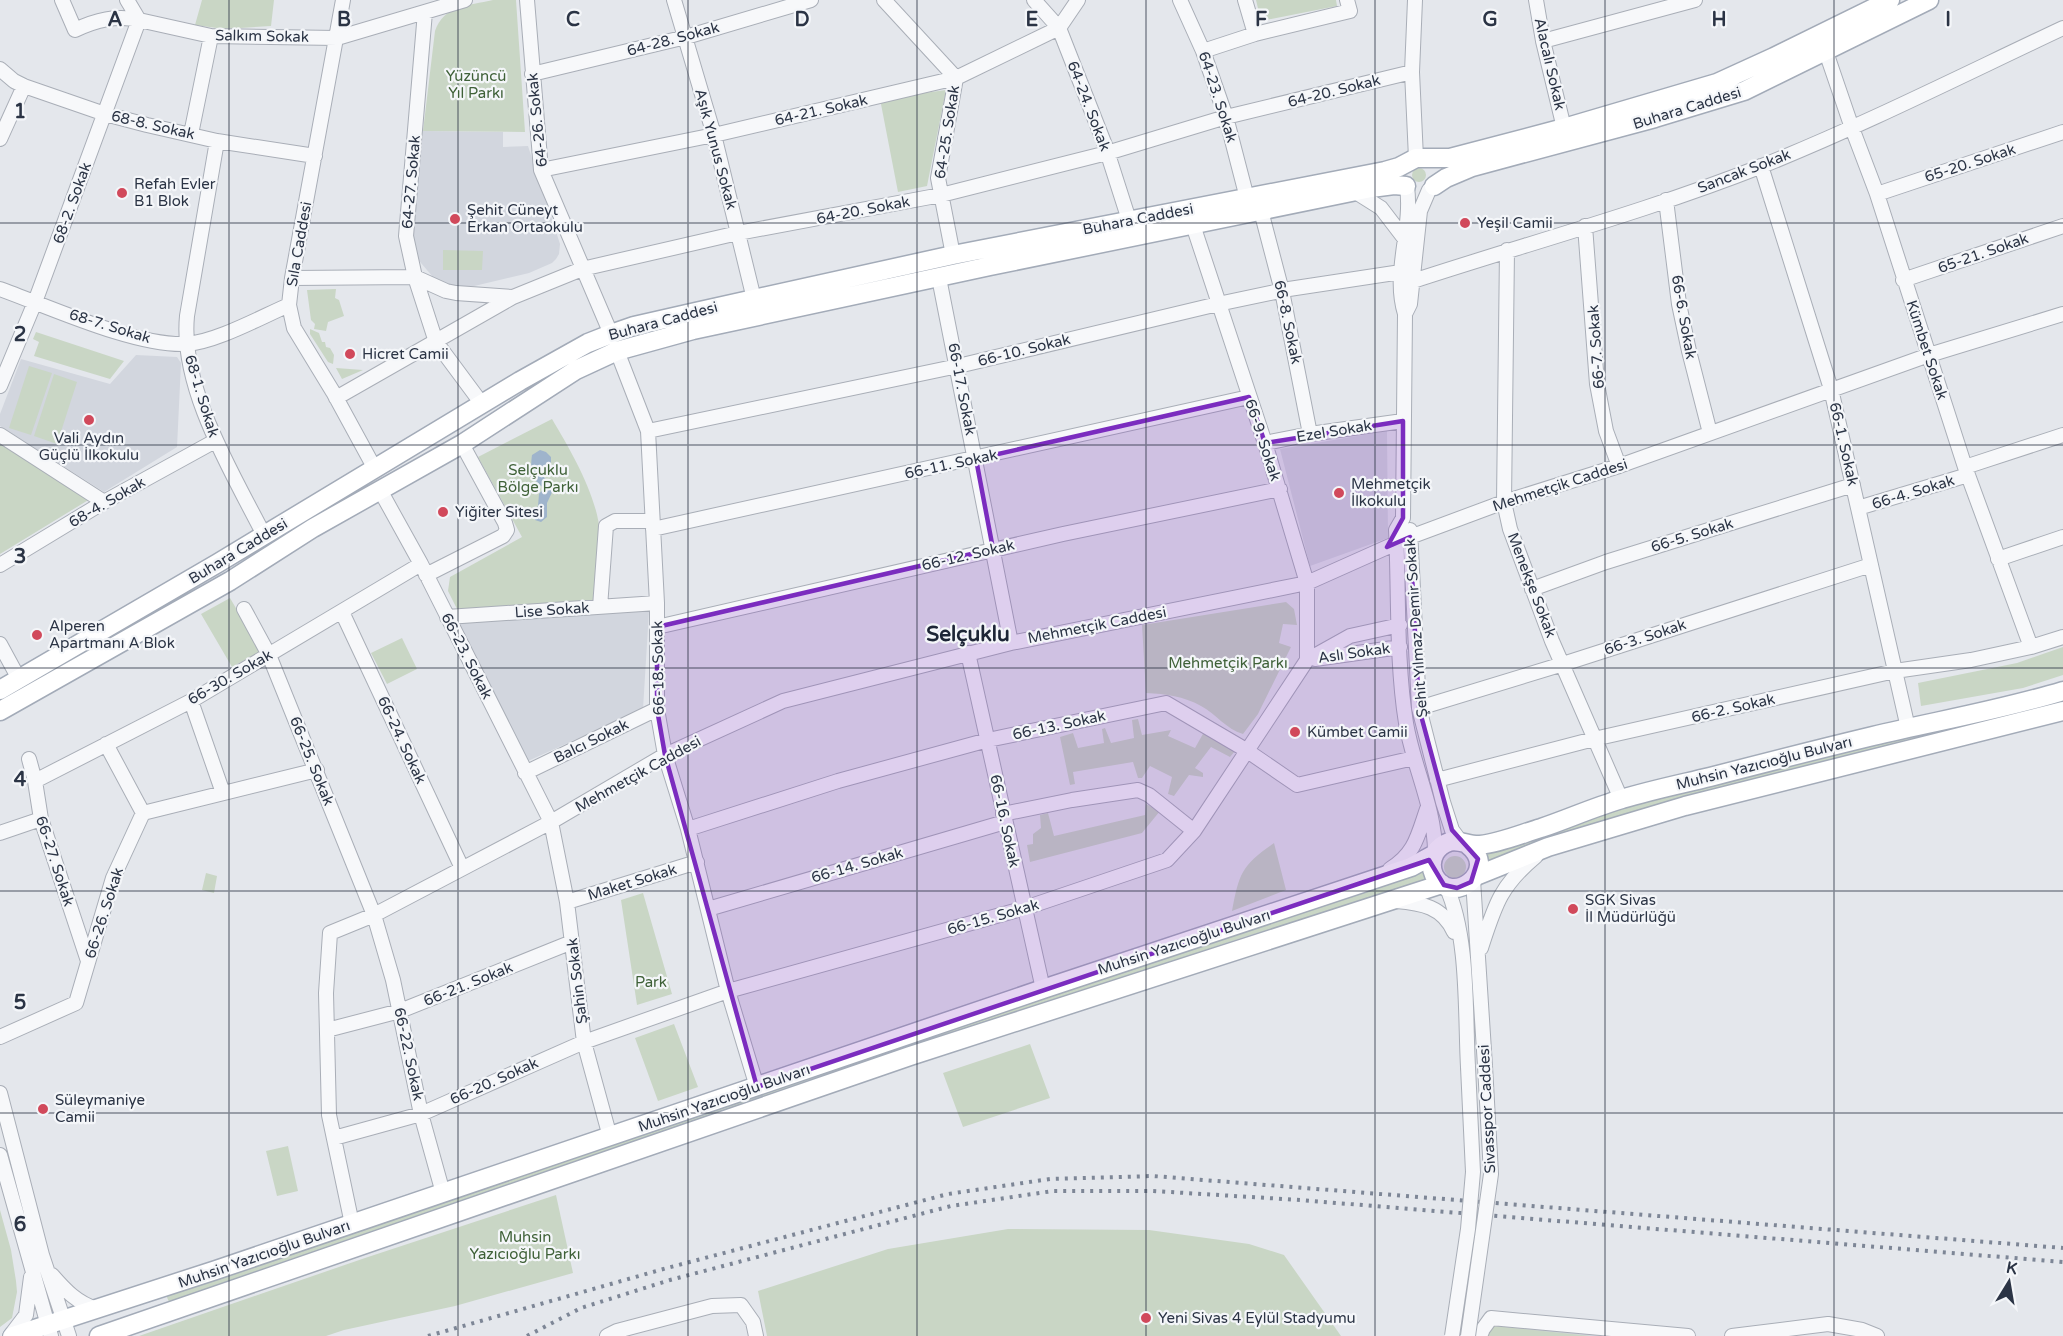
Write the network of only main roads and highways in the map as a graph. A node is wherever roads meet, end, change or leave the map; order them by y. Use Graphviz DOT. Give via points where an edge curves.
graph roads {
  1 [pos="1890,0"];
  2 [pos="1929,0"];
  3 [pos="1416,160"];
  4 [pos="1407,186"];
  5 [pos="1431,188"];
  6 [pos="614,342"];
  7 [pos="0,690"];
  8 [pos="2063,691"];
  9 [pos="0,711"];
  10 [pos="2063,711"];
  11 [pos="1464,843"];
  12 [pos="1434,854"];
  13 [pos="1474,878"];
  14 [pos="1444,885"];
  15 [pos="58,1329"];
  16 [pos="11,1336"];
  17 [pos="99,1336"];
  1 -- 3 [label="main road, Buhara Caddesi" via="1717,83 1450,158"];
  2 -- 5 [label="main road, Buhara Caddesi" via="1730,96 1472,167"];
  3 -- 4 [label="main road" via="1402,175"];
  3 -- 5 [label="main road" via="1434,165 1437,172"];
  3 -- 6 [label="main road, Buhara Caddesi" via="1385,171 953,255 634,326"];
  4 -- 5 [label="main road" via="1416,192"];
  4 -- 6 [label="main road, Buhara Caddesi" via="1354,191 693,330"];
  6 -- 7 [label="main road, Buhara Caddesi" via="567,355"];
  6 -- 9 [label="main road, Buhara Caddesi" via="462,444 313,528 233,580"];
  8 -- 11 [label="main road, Muhsin Yazıcıoğlu Bulvarı" via="1621,799 1483,845"];
  10 -- 13 [label="main road, Muhsin Yazıcıoğlu Bulvarı" via="1685,806 1548,847"];
  11 -- 12 [label="main road, Muhsin Yazıcıoğlu Bulvarı" via="1448,842"];
  11 -- 13 [label="main road" via="1478,859"];
  12 -- 14 [label="main road" via="1433,871"];
  12 -- 15 [label="main road, Muhsin Yazıcıoğlu Bulvarı" via="1411,867 97,1309"];
  13 -- 14 [label="main road, Muhsin Yazıcıoğlu Bulvarı" via="1460,887"];
  14 -- 17 [label="main road, Muhsin Yazıcıoğlu Bulvarı" via="910,1056"];
  15 -- 16 [label="main road, Muhsin Yazıcıoğlu Bulvarı"];
}
